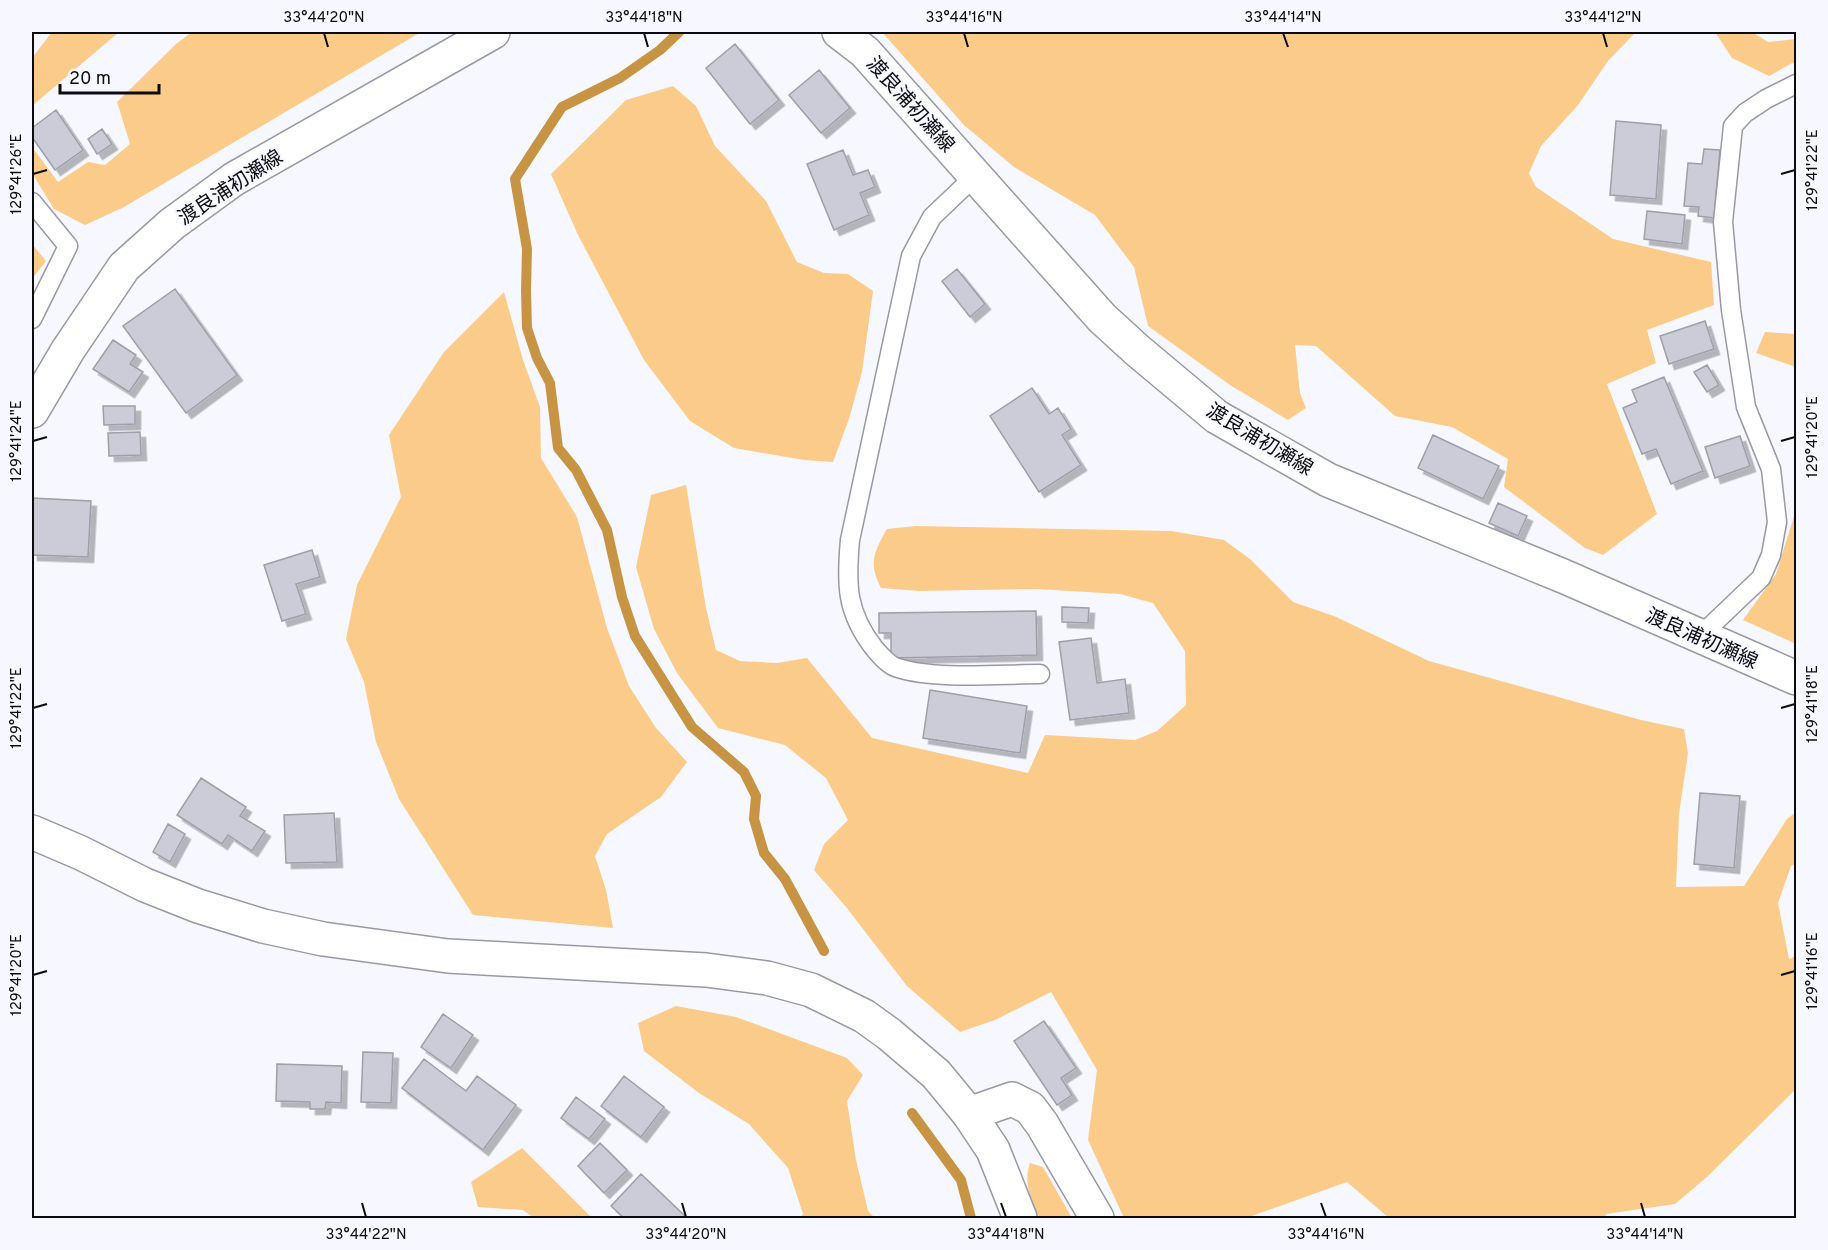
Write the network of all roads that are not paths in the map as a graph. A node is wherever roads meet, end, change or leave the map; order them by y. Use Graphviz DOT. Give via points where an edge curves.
graph roads {
  1 [pos="493,32"];
  2 [pos="839,32"];
  3 [pos="1797,84"];
  4 [pos="975,176"];
  5 [pos="32,202"];
  6 [pos="32,319"];
  7 [pos="32,411"];
  8 [pos="1699,637"];
  9 [pos="1040,674"];
  10 [pos="1797,678"];
  11 [pos="32,832"];
  12 [pos="969,1114"];
  13 [pos="1020,1218"];
  14 [pos="1097,1218"];
  1 -- 7 [label="main road, 渡良浦初瀬線" via="234,179 172,224 124,267"];
  2 -- 4 [label="main road, 渡良浦初瀬線" via="865,52"];
  3 -- 8 [label="lane" via="1745,112 1733,126 1724,222 1731,310 1746,407 1771,469 1777,522 1771,555 1761,578"];
  4 -- 8 [label="main road, 渡良浦初瀬線" via="1102,318 1217,417 1328,480 1563,576"];
  4 -- 9 [label="lane" via="932,217 911,256 850,540 847,578 852,610 865,637 896,668 932,674"];
  5 -- 6 [label="lane" via="68,246"];
  8 -- 10 [label="main road, 渡良浦初瀬線"];
  11 -- 12 [label="main road" via="198,906 323,939 448,956 706,970 767,978 811,990 890,1034 936,1074"];
  12 -- 13 [label="main road" via="993,1150"];
  12 -- 14 [label="main road" via="1012,1099 1030,1108"];
}
